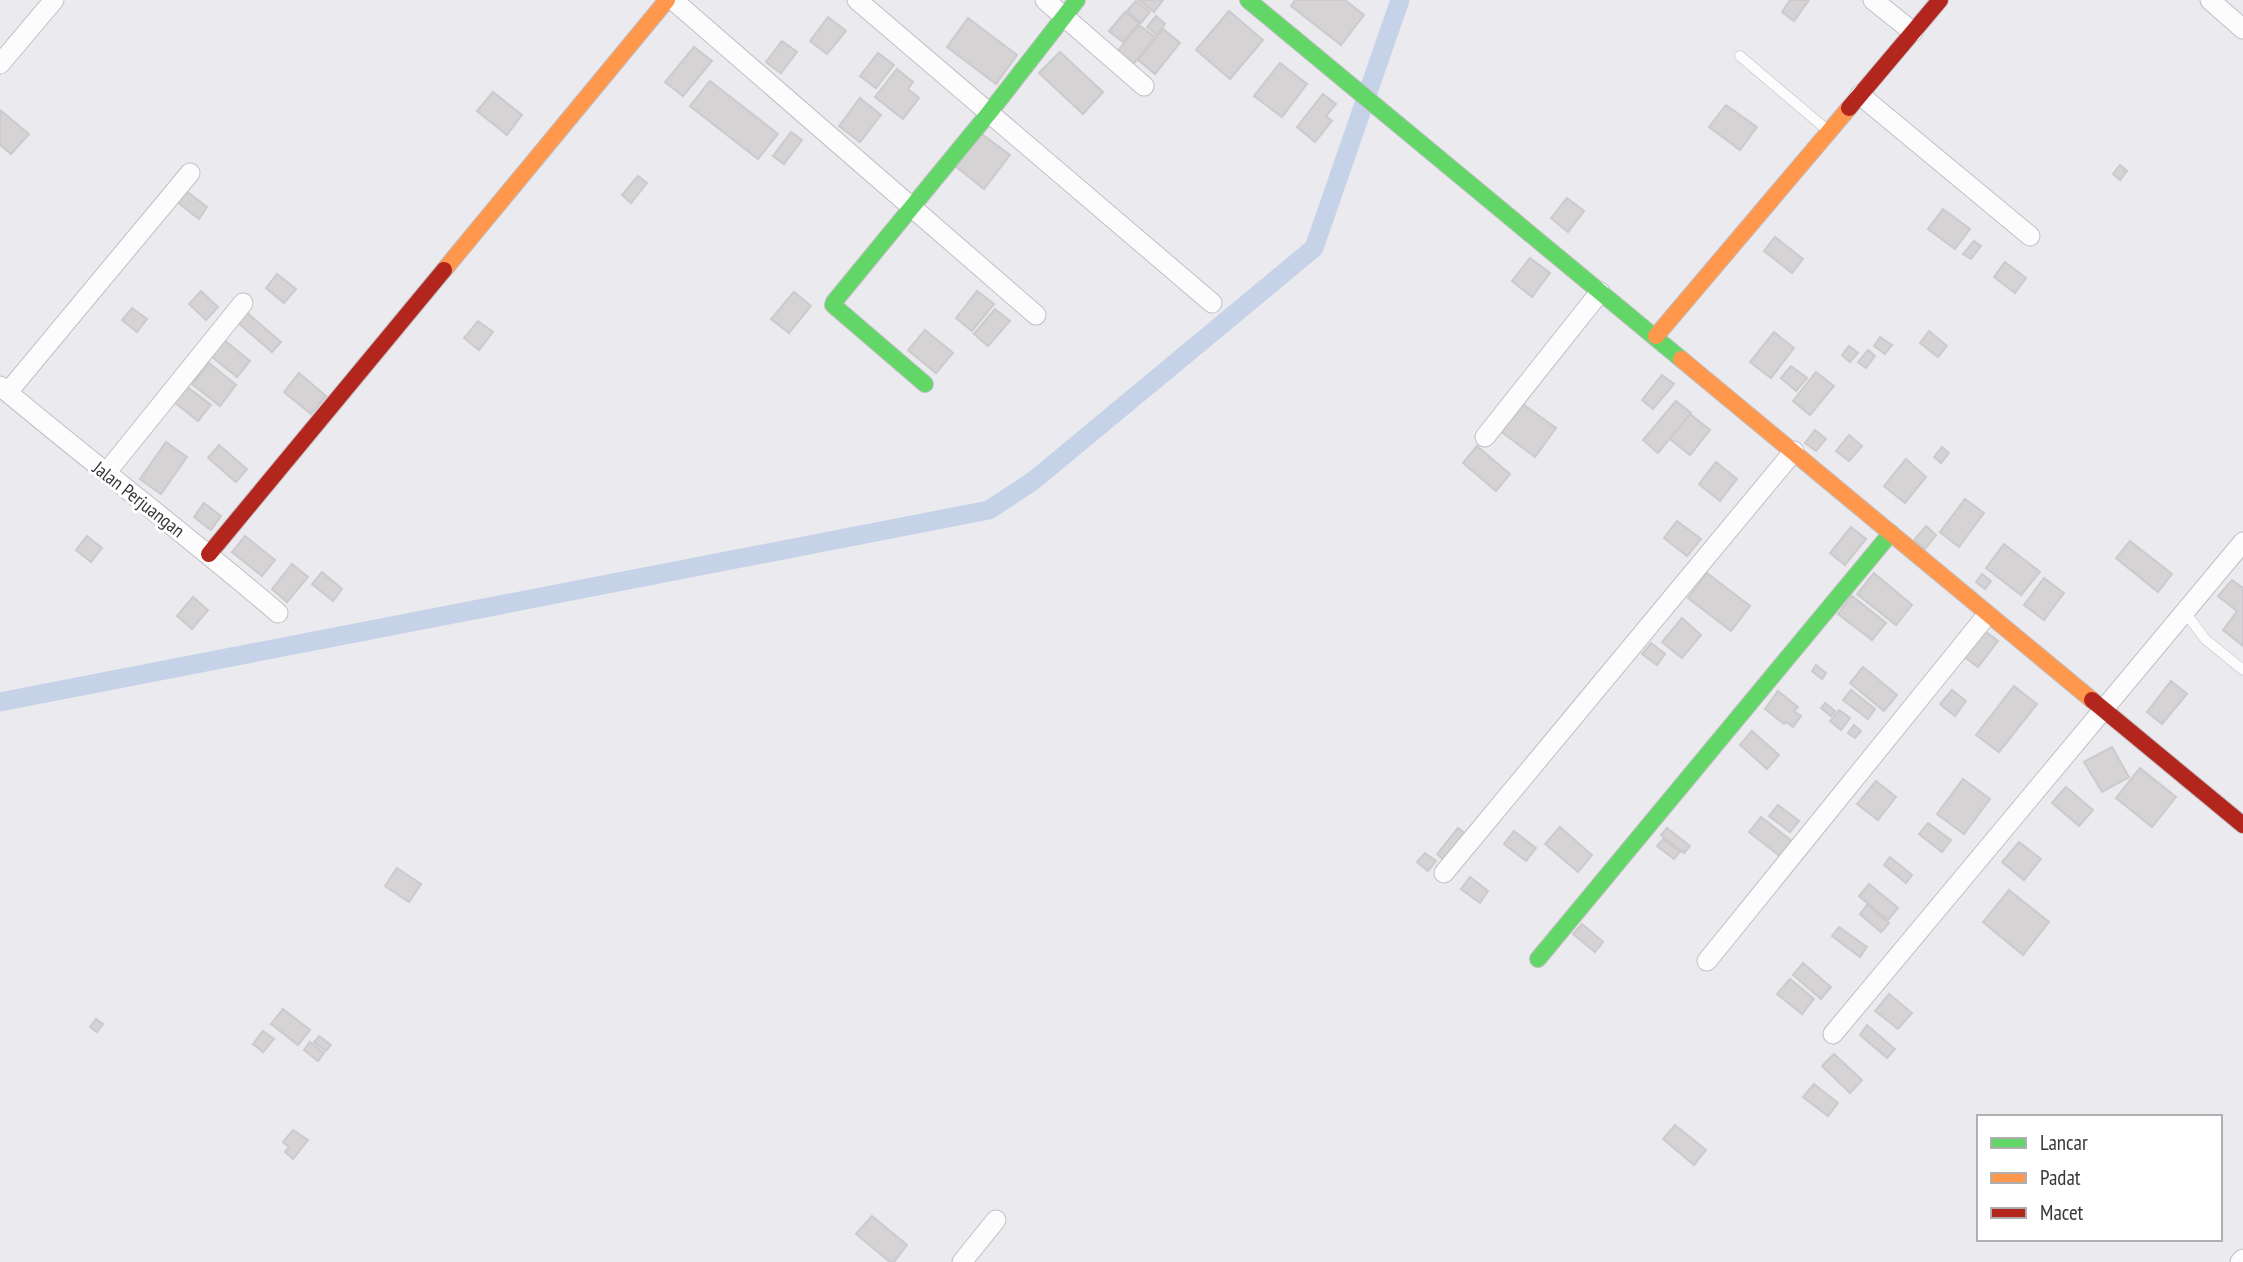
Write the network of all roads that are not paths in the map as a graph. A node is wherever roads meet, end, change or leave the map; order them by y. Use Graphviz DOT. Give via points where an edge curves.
graph roads {
  1 [pos="54,0"];
  2 [pos="667,0"];
  3 [pos="673,0"];
  4 [pos="857,0"];
  5 [pos="1045,0"];
  6 [pos="1077,0"];
  7 [pos="1248,0"];
  8 [pos="1873,0"];
  9 [pos="1940,0"];
  10 [pos="2210,0"];
  11 [pos="1065,17"];
  12 [pos="2243,29"];
  13 [pos="1913,32"];
  14 [pos="1740,56"];
  15 [pos="0,64"];
  16 [pos="1144,86"];
  17 [pos="1860,95"];
  18 [pos="989,113"];
  19 [pos="1829,132"];
  20 [pos="190,173"];
  21 [pos="913,208"];
  22 [pos="2030,236"];
  23 [pos="1600,292"];
  24 [pos="243,303"];
  25 [pos="1212,303"];
  26 [pos="1036,315"];
  27 [pos="1656,337"];
  28 [pos="925,384"];
  29 [pos="4,389"];
  30 [pos="1485,437"];
  31 [pos="1794,451"];
  32 [pos="106,473"];
  33 [pos="1891,533"];
  34 [pos="2243,542"];
  35 [pos="209,554"];
  36 [pos="2185,612"];
  37 [pos="278,613"];
  38 [pos="1987,615"];
  39 [pos="2243,670"];
  40 [pos="2105,708"];
  41 [pos="2243,825"];
  42 [pos="1444,873"];
  43 [pos="1538,959"];
  44 [pos="1707,961"];
  45 [pos="1833,1034"];
  46 [pos="996,1220"];
  47 [pos="962,1262"];
  1 -- 15 [label="street"];
  2 -- 35 [label="street"];
  3 -- 21 [label="street"];
  4 -- 18 [label="street"];
  5 -- 11 [label="street"];
  6 -- 11 [label="street"];
  7 -- 23 [label="street"];
  8 -- 13 [label="street"];
  9 -- 13 [label="street"];
  10 -- 12 [label="street"];
  11 -- 16 [label="street"];
  11 -- 18 [label="street"];
  13 -- 17 [label="street"];
  14 -- 19 [label="lane"];
  17 -- 19 [label="street"];
  17 -- 22 [label="street"];
  18 -- 21 [label="street"];
  18 -- 25 [label="street"];
  19 -- 27 [label="street"];
  20 -- 29 [label="street"];
  21 -- 26 [label="street"];
  21 -- 28 [label="street" via="833,306"];
  23 -- 27 [label="street"];
  23 -- 30 [label="street"];
  24 -- 32 [label="street"];
  27 -- 31 [label="street"];
  29 -- 32 [label="street, Jalan Perjuangan"];
  31 -- 33 [label="street"];
  31 -- 42 [label="street"];
  32 -- 35 [label="street, Jalan Perjuangan"];
  33 -- 38 [label="street"];
  33 -- 43 [label="street"];
  34 -- 36 [label="street"];
  35 -- 37 [label="street, Jalan Perjuangan"];
  36 -- 39 [label="lane" via="2205,639"];
  36 -- 40 [label="street"];
  38 -- 40 [label="street"];
  38 -- 44 [label="street"];
  40 -- 41 [label="street"];
  40 -- 45 [label="street"];
  46 -- 47 [label="street"];
}
